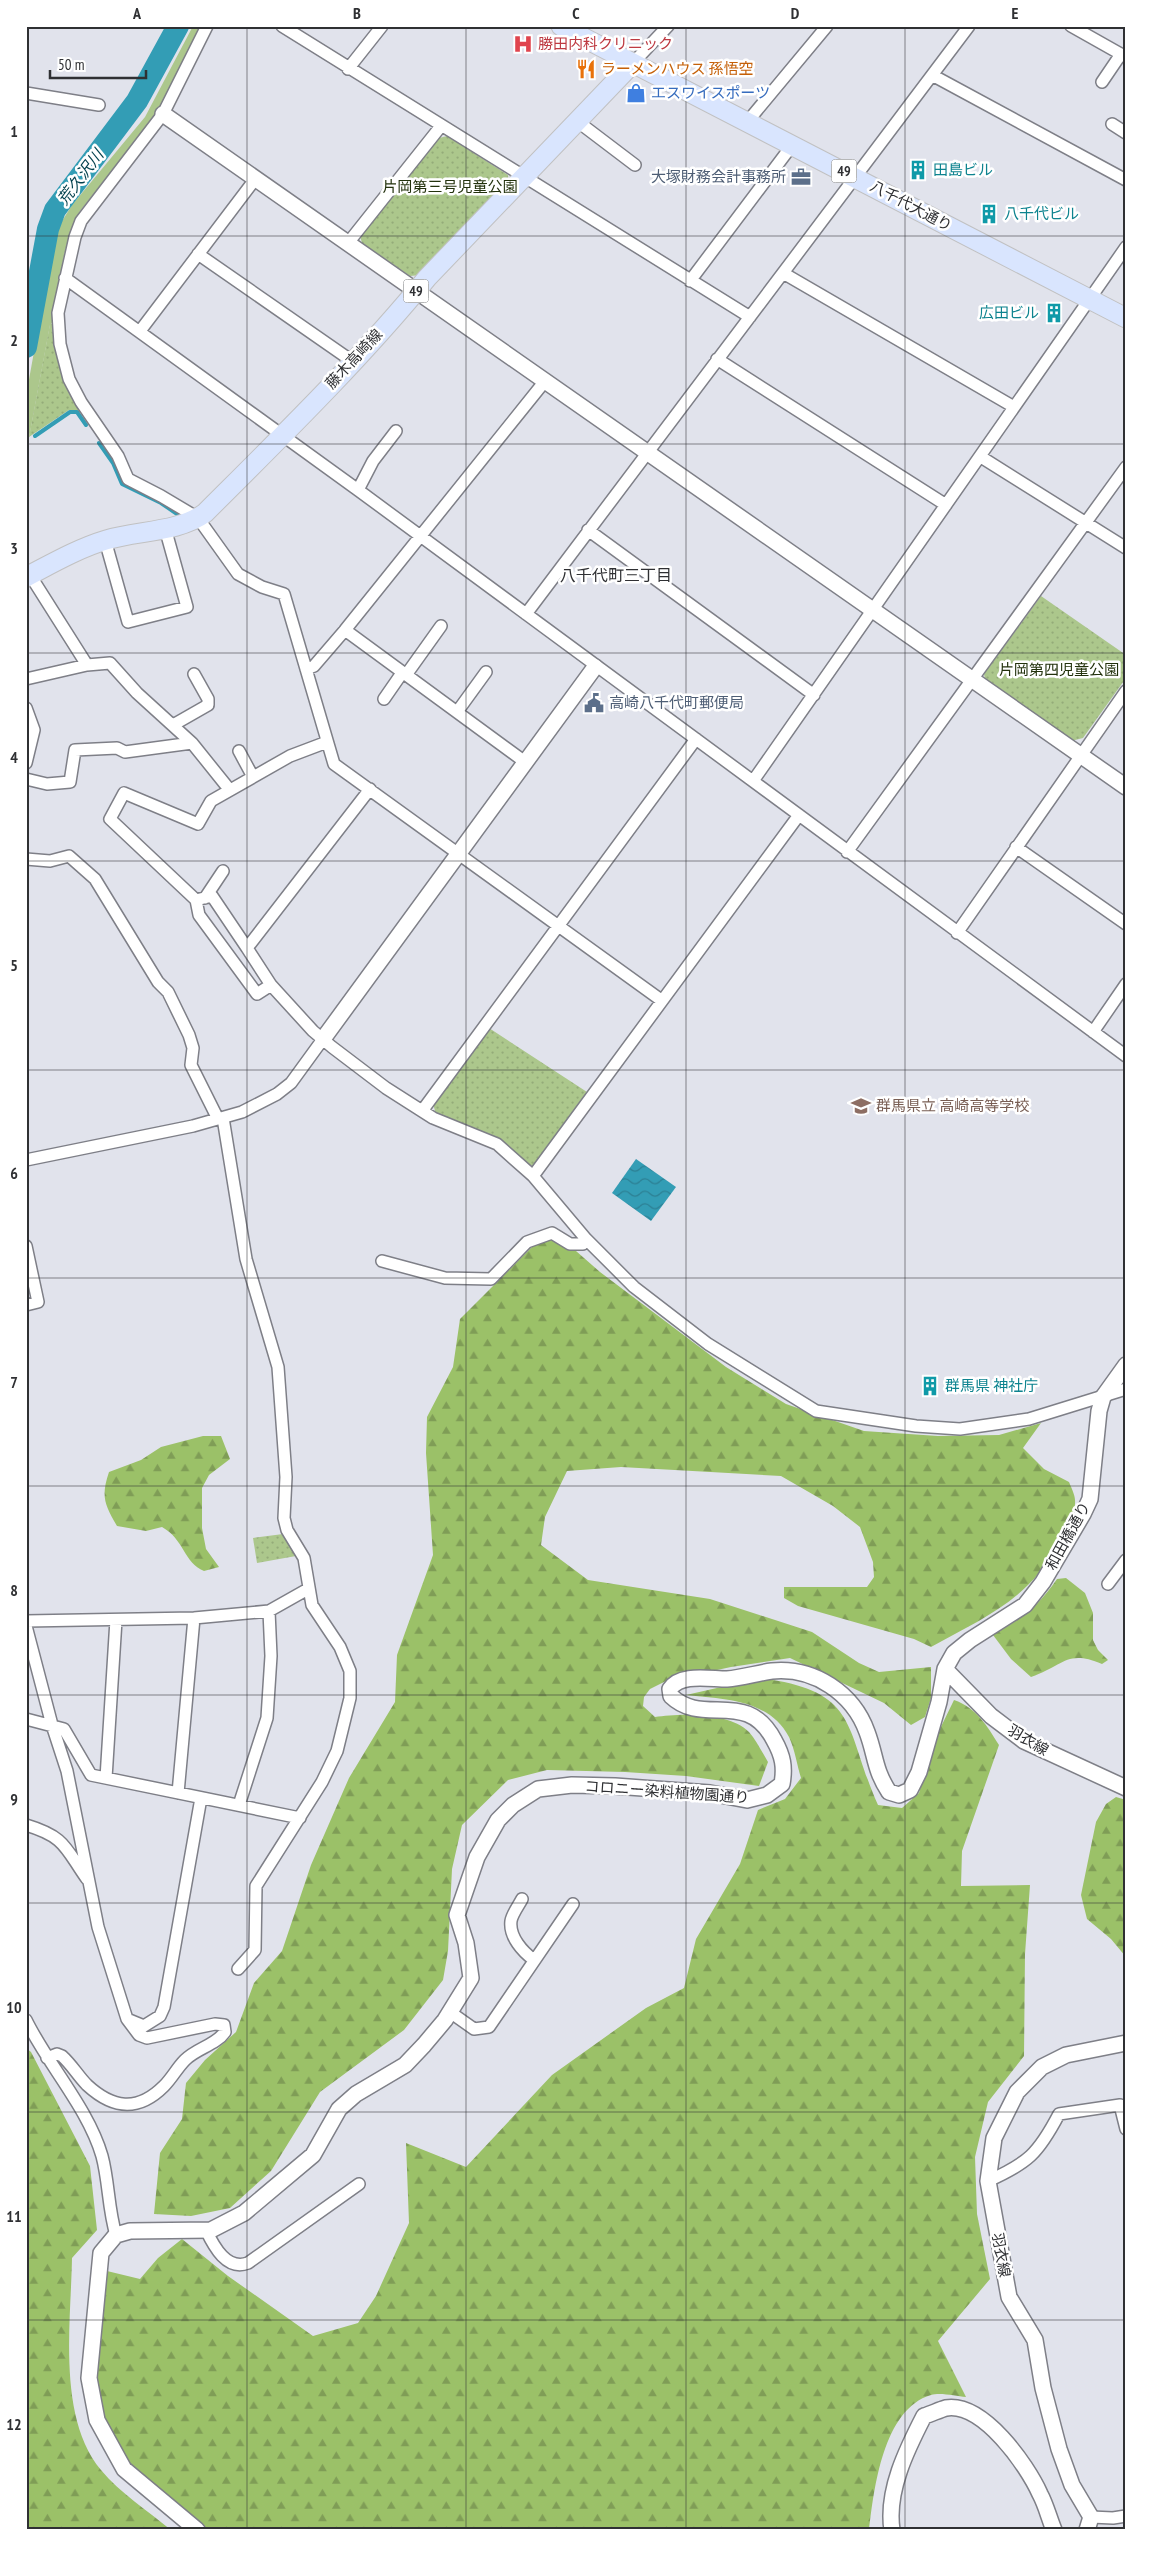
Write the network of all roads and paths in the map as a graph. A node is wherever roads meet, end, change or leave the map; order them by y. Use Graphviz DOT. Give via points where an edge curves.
graph roads {
  1 [pos="207,26"];
  2 [pos="282,26"];
  3 [pos="382,26"];
  4 [pos="561,26"];
  5 [pos="668,26"];
  6 [pos="827,26"];
  7 [pos="1071,26"];
  8 [pos="967,27"];
  9 [pos="1123,56"];
  10 [pos="632,63"];
  11 [pos="348,69"];
  12 [pos="932,75"];
  13 [pos="1102,82"];
  14 [pos="26,93"];
  15 [pos="99,104"];
  16 [pos="163,114"];
  17 [pos="577,121"];
  18 [pos="748,121"];
  19 [pos="1112,124"];
  20 [pos="441,126"];
  21 [pos="1126,133"];
  22 [pos="793,144"];
  23 [pos="635,165"];
  24 [pos="523,177"];
  25 [pos="856,177"];
  26 [pos="256,178"];
  27 [pos="1126,180"];
  28 [pos="348,243"];
  29 [pos="1126,247"];
  30 [pos="198,254"];
  31 [pos="783,273"];
  32 [pos="65,278"];
  33 [pos="690,281"];
  34 [pos="416,290"];
  35 [pos="1088,299"];
  36 [pos="750,318"];
  37 [pos="1126,318"];
  38 [pos="140,331"];
  39 [pos="717,359"];
  40 [pos="352,361"];
  41 [pos="545,381"];
  42 [pos="1014,407"];
  43 [pos="396,431"];
  44 [pos="281,435"];
  45 [pos="647,452"];
  46 [pos="980,457"];
  47 [pos="1126,467"];
  48 [pos="358,490"];
  49 [pos="946,505"];
  50 [pos="198,518"];
  51 [pos="1086,523"];
  52 [pos="165,528"];
  53 [pos="588,530"];
  54 [pos="420,537"];
  55 [pos="105,540"];
  56 [pos="1126,548"];
  57 [pos="28,576"];
  58 [pos="873,610"];
  59 [pos="526,614"];
  60 [pos="441,626"];
  61 [pos="345,630"];
  62 [pos="88,665"];
  63 [pos="595,666"];
  64 [pos="306,669"];
  65 [pos="486,672"];
  66 [pos="194,674"];
  67 [pos="404,674"];
  68 [pos="26,679"];
  69 [pos="972,679"];
  70 [pos="1126,691"];
  71 [pos="814,695"];
  72 [pos="384,699"];
  73 [pos="26,708"];
  74 [pos="457,712"];
  75 [pos="173,725"];
  76 [pos="696,739"];
  77 [pos="327,742"];
  78 [pos="192,743"];
  79 [pos="239,751"];
  80 [pos="1080,755"];
  81 [pos="525,762"];
  82 [pos="26,763"];
  83 [pos="253,776"];
  84 [pos="26,779"];
  85 [pos="753,782"];
  86 [pos="1126,787"];
  87 [pos="370,789"];
  88 [pos="229,790"];
  89 [pos="799,815"];
  90 [pos="1016,847"];
  91 [pos="847,852"];
  92 [pos="458,854"];
  93 [pos="26,859"];
  94 [pos="223,871"];
  95 [pos="201,899"];
  96 [pos="1126,924"];
  97 [pos="558,927"];
  98 [pos="957,932"];
  99 [pos="248,948"];
  100 [pos="1126,984"];
  101 [pos="271,985"];
  102 [pos="661,1000"];
  103 [pos="1093,1032"];
  104 [pos="323,1039"];
  105 [pos="1126,1056"];
  106 [pos="422,1111"];
  107 [pos="221,1119"];
  108 [pos="26,1160"];
  109 [pos="532,1176"];
  110 [pos="586,1239"];
  111 [pos="26,1246"];
  112 [pos="382,1261"];
  113 [pos="26,1305"];
  114 [pos="1126,1365"];
  115 [pos="1126,1389"];
  116 [pos="1102,1397"];
  117 [pos="1126,1560"];
  118 [pos="1108,1584"];
  119 [pos="308,1589"];
  120 [pos="269,1611"];
  121 [pos="194,1618"];
  122 [pos="116,1620"];
  123 [pos="26,1621"];
  124 [pos="26,1626"];
  125 [pos="945,1669"];
  126 [pos="26,1719"];
  127 [pos="52,1725"];
  128 [pos="106,1778"];
  129 [pos="1126,1788"];
  130 [pos="178,1793"];
  131 [pos="201,1798"];
  132 [pos="240,1805"];
  133 [pos="300,1818"];
  134 [pos="26,1825"];
  135 [pos="90,1882"];
  136 [pos="522,1899"];
  137 [pos="573,1904"];
  138 [pos="534,1960"];
  139 [pos="238,1969"];
  140 [pos="450,2012"];
  141 [pos="128,2019"];
  142 [pos="26,2020"];
  143 [pos="1126,2043"];
  144 [pos="47,2058"];
  145 [pos="1126,2129"];
  146 [pos="988,2181"];
  147 [pos="359,2184"];
  148 [pos="206,2230"];
  149 [pos="116,2235"];
  150 [pos="1126,2516"];
  151 [pos="1089,2524"];
  152 [pos="197,2530"];
  153 [pos="892,2530"];
  154 [pos="1054,2530"];
  1 -- 16 [label="street"];
  2 -- 11 [label="street"];
  3 -- 11 [label="street"];
  4 -- 10 [label="main road, 八千代大通り / 49"];
  5 -- 10 [label="street"];
  6 -- 18 [label="street"];
  7 -- 9 [label="street"];
  8 -- 12 [label="street"];
  9 -- 13 [label="street"];
  10 -- 17 [label="main road, 藤木高崎線 / 49"];
  10 -- 18 [label="main road, 八千代大通り / 49"];
  11 -- 20 [label="street"];
  12 -- 25 [label="street"];
  12 -- 27 [label="street"];
  14 -- 15 [label="street"];
  16 -- 26 [label="street"];
  16 -- 32 [label="street" via="85,213 74,237"];
  17 -- 23 [label="street"];
  17 -- 24 [label="main road, 藤木高崎線 / 49"];
  18 -- 22 [label="main road, 八千代大通り / 49"];
  19 -- 21 [label="street"];
  20 -- 24 [label="street"];
  20 -- 28 [label="street"];
  22 -- 25 [label="main road, 八千代大通り / 49"];
  22 -- 33 [label="street"];
  24 -- 33 [label="street"];
  24 -- 34 [label="main road, 藤木高崎線 / 49"];
  25 -- 31 [label="street"];
  25 -- 35 [label="main road, 八千代大通り / 49"];
  26 -- 28 [label="street"];
  26 -- 30 [label="street"];
  28 -- 34 [label="street"];
  29 -- 35 [label="street"];
  30 -- 38 [label="street"];
  30 -- 40 [label="street"];
  31 -- 36 [label="street"];
  31 -- 42 [label="street"];
  32 -- 38 [label="street"];
  32 -- 50 [label="street" via="58,313 58,334 65,367 75,392 118,456 128,479"];
  33 -- 36 [label="street"];
  34 -- 40 [label="main road, 藤木高崎線 / 49"];
  34 -- 41 [label="street"];
  35 -- 37 [label="main road, 八千代大通り / 49"];
  35 -- 42 [label="street"];
  36 -- 39 [label="street"];
  38 -- 44 [label="street"];
  39 -- 45 [label="street"];
  39 -- 49 [label="street"];
  40 -- 44 [label="main road, 藤木高崎線 / 49"];
  41 -- 45 [label="street"];
  41 -- 54 [label="street"];
  42 -- 46 [label="street"];
  43 -- 48 [label="street" via="373,461"];
  44 -- 48 [label="street"];
  44 -- 50 [label="main road, 藤木高崎線 / 49"];
  45 -- 53 [label="street"];
  45 -- 58 [label="street"];
  46 -- 49 [label="street"];
  46 -- 51 [label="street"];
  47 -- 51 [label="street"];
  48 -- 54 [label="street"];
  49 -- 58 [label="street"];
  50 -- 52 [label="main road, 藤木高崎線 / 49"];
  50 -- 64 [label="street" via="235,572 262,587 284,594"];
  51 -- 56 [label="street"];
  51 -- 69 [label="street"];
  52 -- 55 [label="main road, 藤木高崎線 / 49"];
  52 -- 55 [label="street" via="187,607 128,622"];
  53 -- 59 [label="street"];
  53 -- 71 [label="street"];
  54 -- 59 [label="street"];
  54 -- 61 [label="street"];
  55 -- 57 [label="main road, 藤木高崎線 / 49"];
  57 -- 62 [label="street"];
  58 -- 69 [label="street"];
  58 -- 71 [label="street"];
  59 -- 63 [label="street"];
  60 -- 67 [label="street"];
  61 -- 64 [label="street" via="314,666"];
  61 -- 67 [label="street"];
  62 -- 68 [label="street"];
  62 -- 75 [label="street" via="110,663"];
  63 -- 76 [label="street"];
  63 -- 81 [label="street"];
  64 -- 77 [label="street"];
  65 -- 74 [label="street"];
  66 -- 75 [label="street" via="208,705"];
  67 -- 72 [label="street"];
  67 -- 74 [label="street"];
  69 -- 80 [label="street"];
  69 -- 91 [label="street"];
  70 -- 80 [label="street"];
  71 -- 85 [label="street"];
  73 -- 82 [label="street" via="34,730"];
  74 -- 81 [label="street"];
  75 -- 78 [label="street"];
  76 -- 85 [label="street"];
  76 -- 97 [label="street"];
  77 -- 83 [label="street" via="290,756"];
  77 -- 87 [label="street" via="334,764"];
  78 -- 84 [label="street" via="125,752 116,748 75,750 70,782 47,784"];
  78 -- 88 [label="street"];
  79 -- 83 [label="street"];
  80 -- 86 [label="street"];
  80 -- 90 [label="street"];
  81 -- 92 [label="street"];
  83 -- 88 [label="street"];
  85 -- 89 [label="street"];
  87 -- 92 [label="street"];
  87 -- 99 [label="street"];
  88 -- 95 [label="street" via="211,801 198,824 124,793 110,819"];
  89 -- 91 [label="street"];
  89 -- 102 [label="street"];
  90 -- 96 [label="street"];
  90 -- 98 [label="street"];
  91 -- 98 [label="street"];
  92 -- 97 [label="street"];
  92 -- 104 [label="street"];
  93 -- 107 [label="street" via="50,861 69,856 95,879 158,982 168,992 189,1034 193,1048 191,1065"];
  94 -- 95 [label="street"];
  95 -- 99 [label="street" via="212,896"];
  95 -- 101 [label="street" via="199,915 257,994"];
  97 -- 102 [label="street"];
  97 -- 106 [label="street"];
  98 -- 103 [label="street"];
  99 -- 101 [label="street"];
  100 -- 103 [label="street"];
  101 -- 104 [label="street"];
  102 -- 109 [label="street"];
  103 -- 105 [label="street"];
  104 -- 106 [label="street" via="386,1088"];
  104 -- 107 [label="street" via="291,1083 262,1102"];
  106 -- 109 [label="street" via="497,1144"];
  107 -- 108 [label="street"];
  107 -- 119 [label="street" via="246,1259 278,1367 286,1477 284,1518 304,1558"];
  109 -- 110 [label="street"];
  110 -- 112 [label="street" via="582,1244 570,1244 552,1233 527,1242 491,1279 445,1278"];
  110 -- 116 [label="street" via="634,1287 708,1344 816,1411 960,1429 1029,1419"];
  111 -- 113 [label="street" via="38,1302"];
  114 -- 116 [label="street, 和田橋通り"];
  115 -- 116 [label="street"];
  116 -- 125 [label="street, 和田橋通り" via="1090,1499 1083,1514 1026,1605 970,1640 954,1653"];
  117 -- 118 [label="street"];
  119 -- 120 [label="street"];
  119 -- 133 [label="street" via="312,1605 340,1647 350,1671 350,1698 338,1751"];
  120 -- 121 [label="street"];
  120 -- 132 [label="street" via="272,1656 267,1718"];
  121 -- 122 [label="street"];
  121 -- 130 [label="street"];
  122 -- 123 [label="street"];
  122 -- 128 [label="street"];
  124 -- 127 [label="street"];
  125 -- 129 [label="street, 羽衣線" via="990,1716 1024,1741"];
  125 -- 140 [label="street, コロニー染料植物園通り" via="919,1772 910,1790 899,1795 889,1792 878,1776 868,1734 847,1696 809,1674 773,1671 730,1679 682,1679 674,1682 671,1696 688,1708 736,1710 758,1717 782,1754 785,1768 782,1784 767,1795 747,1800 710,1793 572,1785 538,1789 513,1805 498,1820 465,1887 457,1915 466,1942 471,1978"];
  126 -- 127 [label="street"];
  127 -- 128 [label="street" via="64,1729 91,1775"];
  127 -- 135 [label="street" via="67,1772"];
  128 -- 130 [label="street"];
  130 -- 131 [label="street"];
  131 -- 132 [label="street"];
  131 -- 141 [label="street" via="164,2007 160,2016 144,2026"];
  132 -- 133 [label="street"];
  133 -- 139 [label="street" via="256,1886 255,1950"];
  134 -- 135 [label="street" via="56,1838 69,1849"];
  135 -- 141 [label="street" via="98,1927"];
  136 -- 138 [label="street" via="511,1922 516,1942"];
  137 -- 138 [label="street"];
  138 -- 140 [label="street" via="489,2027 474,2029"];
  140 -- 148 [label="street, コロニー染料植物園通り" via="405,2066 356,2094 340,2109 312,2155 244,2213"];
  141 -- 144 [label="street" via="139,2035 147,2038 215,2024 224,2025 225,2032 221,2038 193,2052 164,2086 135,2103 118,2105 101,2097 62,2056 57,2054"];
  142 -- 144 [label="street"];
  143 -- 146 [label="street, 羽衣線" via="1066,2055 1042,2068 1018,2092 994,2138"];
  144 -- 149 [label="street" via="102,2156"];
  145 -- 146 [label="street" via="1120,2105 1058,2114 1036,2152 1010,2171"];
  146 -- 151 [label="street, 羽衣線" via="1008,2297 1035,2340 1043,2388 1059,2449"];
  147 -- 148 [label="street" via="241,2266 232,2264 214,2247"];
  148 -- 149 [label="street, コロニー染料植物園通り" via="138,2230"];
  149 -- 152 [label="street" via="101,2253 98,2278 90,2378 97,2420 124,2469"];
  150 -- 151 [label="street"];
  153 -- 154 [label="street" via="893,2491 914,2434 924,2416 947,2408 972,2413 994,2430 1015,2453 1040,2493"];
}
